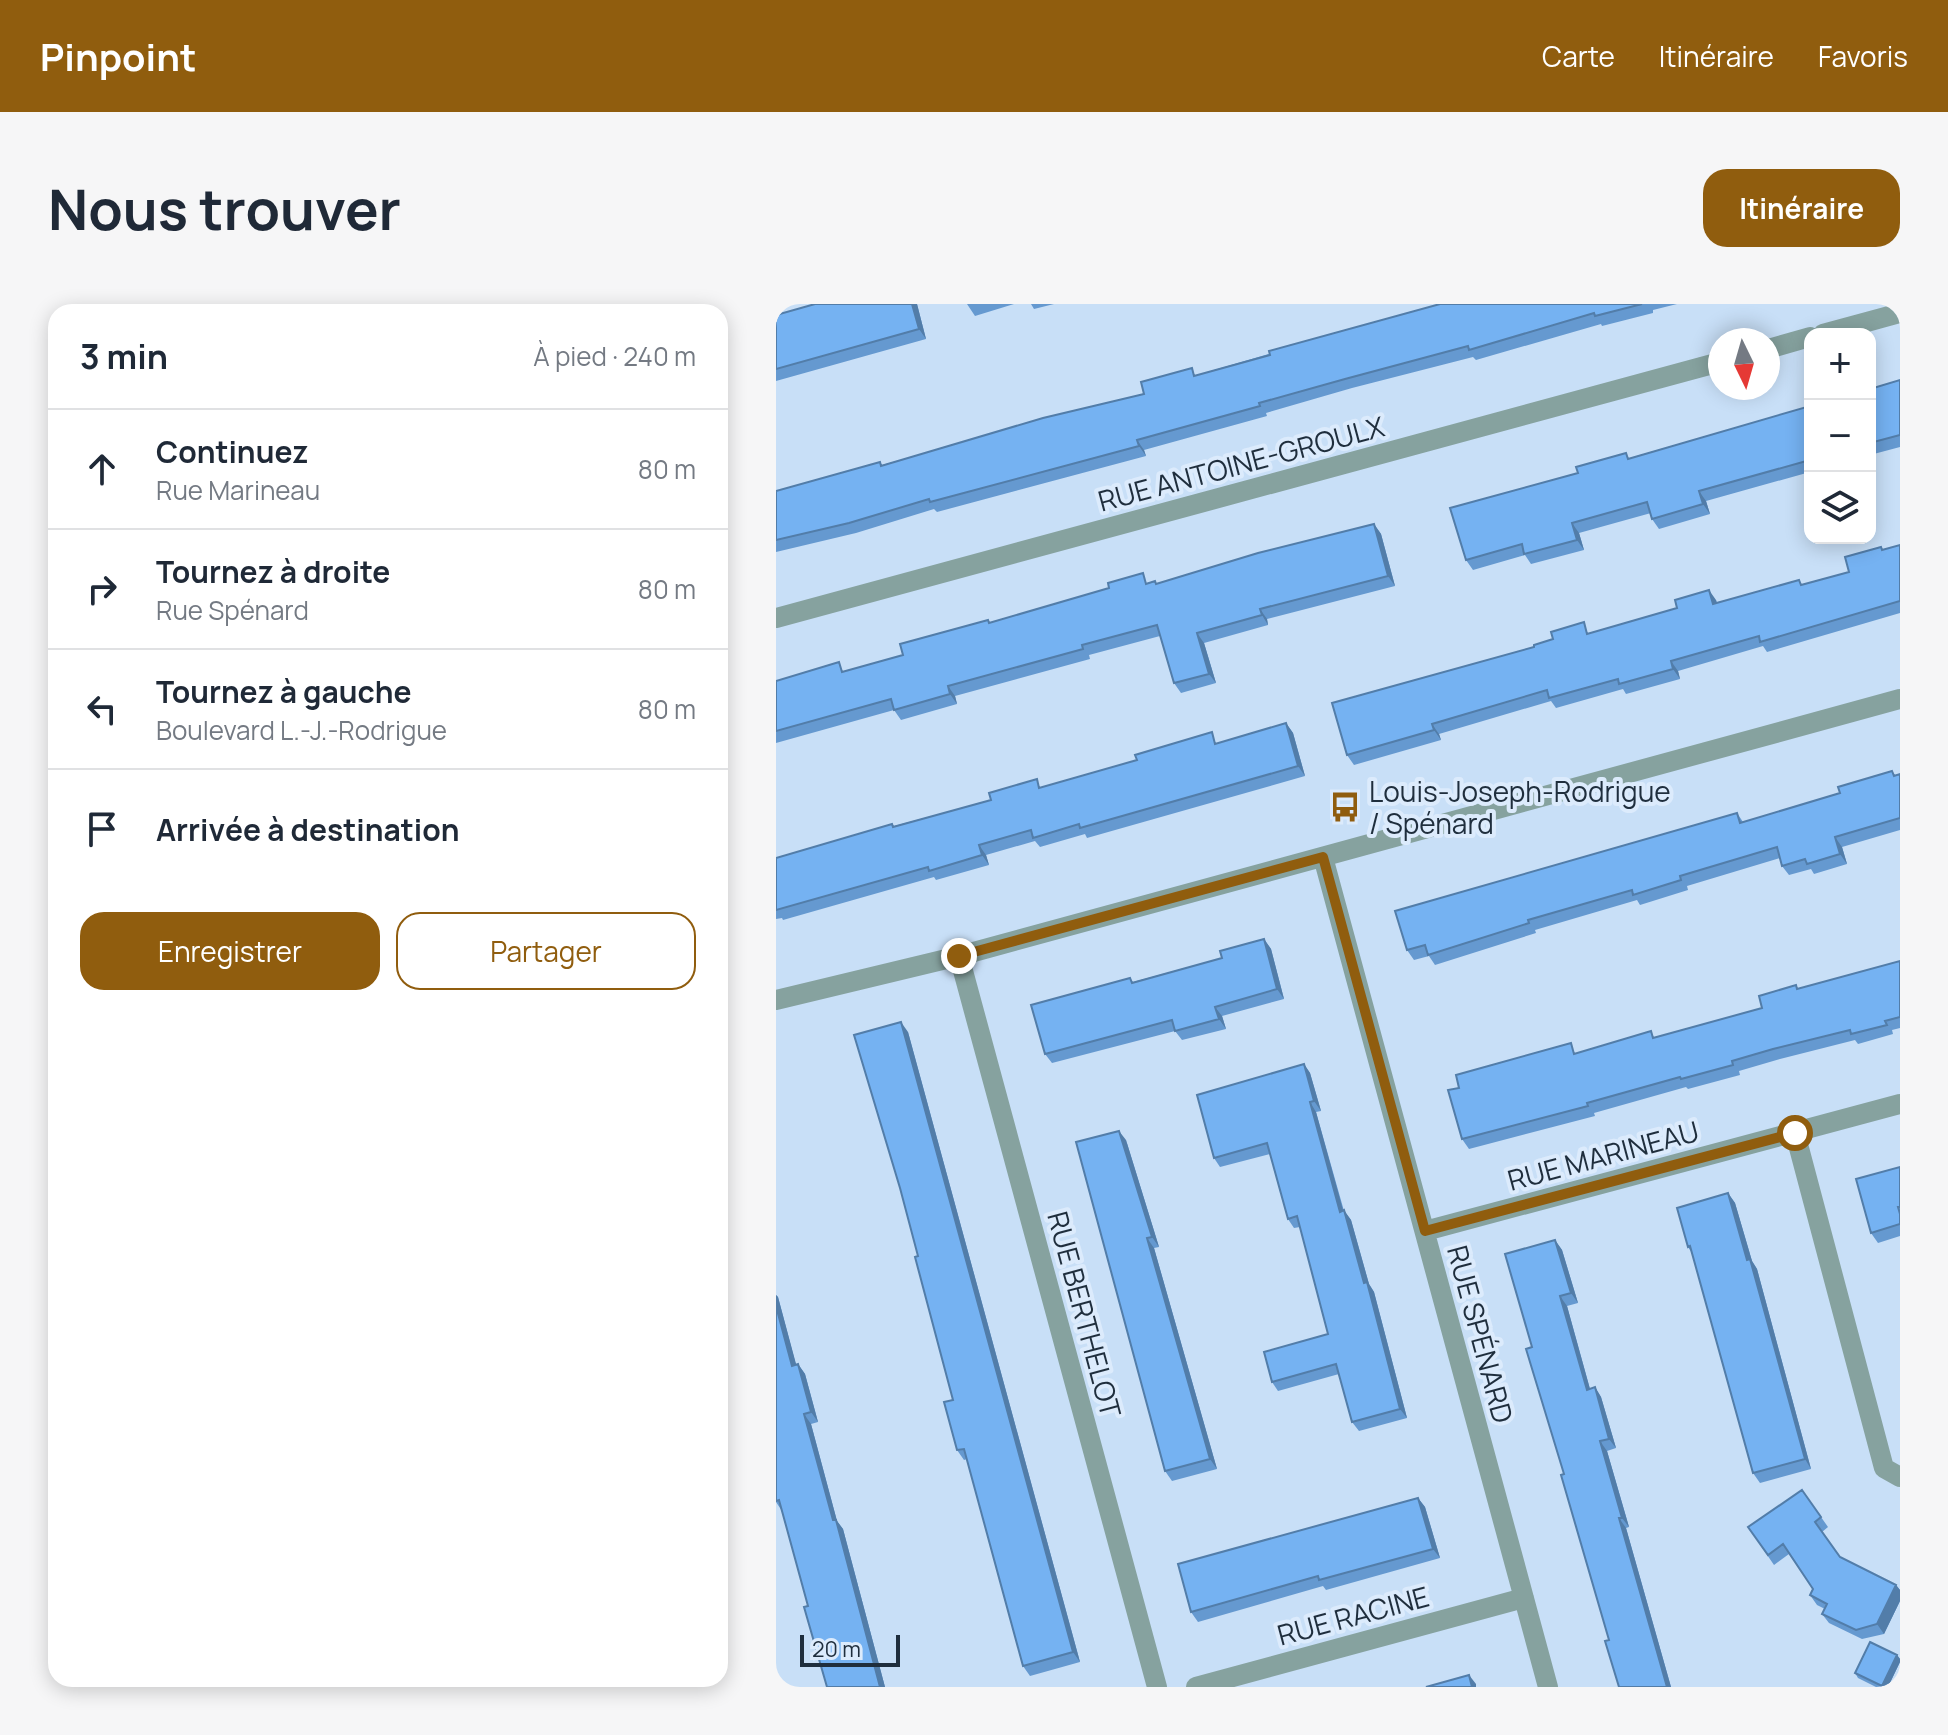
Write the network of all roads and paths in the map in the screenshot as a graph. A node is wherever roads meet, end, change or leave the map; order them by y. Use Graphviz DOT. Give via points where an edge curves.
graph roads {
  1 [pos="1900,313"];
  2 [pos="1845,328"];
  3 [pos="1804,339"];
  4 [pos="1780,346"];
  5 [pos="1708,365"];
  6 [pos="776,618"];
  7 [pos="1900,699"];
  8 [pos="1323,857"];
  9 [pos="959,956"];
  10 [pos="776,1000"];
  11 [pos="1900,1104"];
  12 [pos="1795,1133"];
  13 [pos="1425,1231"];
  14 [pos="1900,1477"];
  15 [pos="1524,1598"];
  16 [pos="1157,1687"];
  17 [pos="1196,1687"];
  18 [pos="1548,1687"];
  1 -- 2 [label="street"];
  3 -- 4 [label="street"];
  5 -- 6 [label="street, RUE ANTOINE-GROULX"];
  7 -- 8 [label="street"];
  8 -- 9 [label="street"];
  8 -- 13 [label="street, RUE SPÉNARD"];
  9 -- 10 [label="street"];
  9 -- 16 [label="street, RUE BERTHELOT"];
  11 -- 12 [label="street, RUE MARINEAU"];
  12 -- 13 [label="street, RUE MARINEAU"];
  12 -- 14 [label="street" via="1884,1468"];
  13 -- 15 [label="street, RUE SPÉNARD"];
  15 -- 17 [label="street, RUE RACINE"];
  15 -- 18 [label="street, RUE SPÉNARD"];
}
